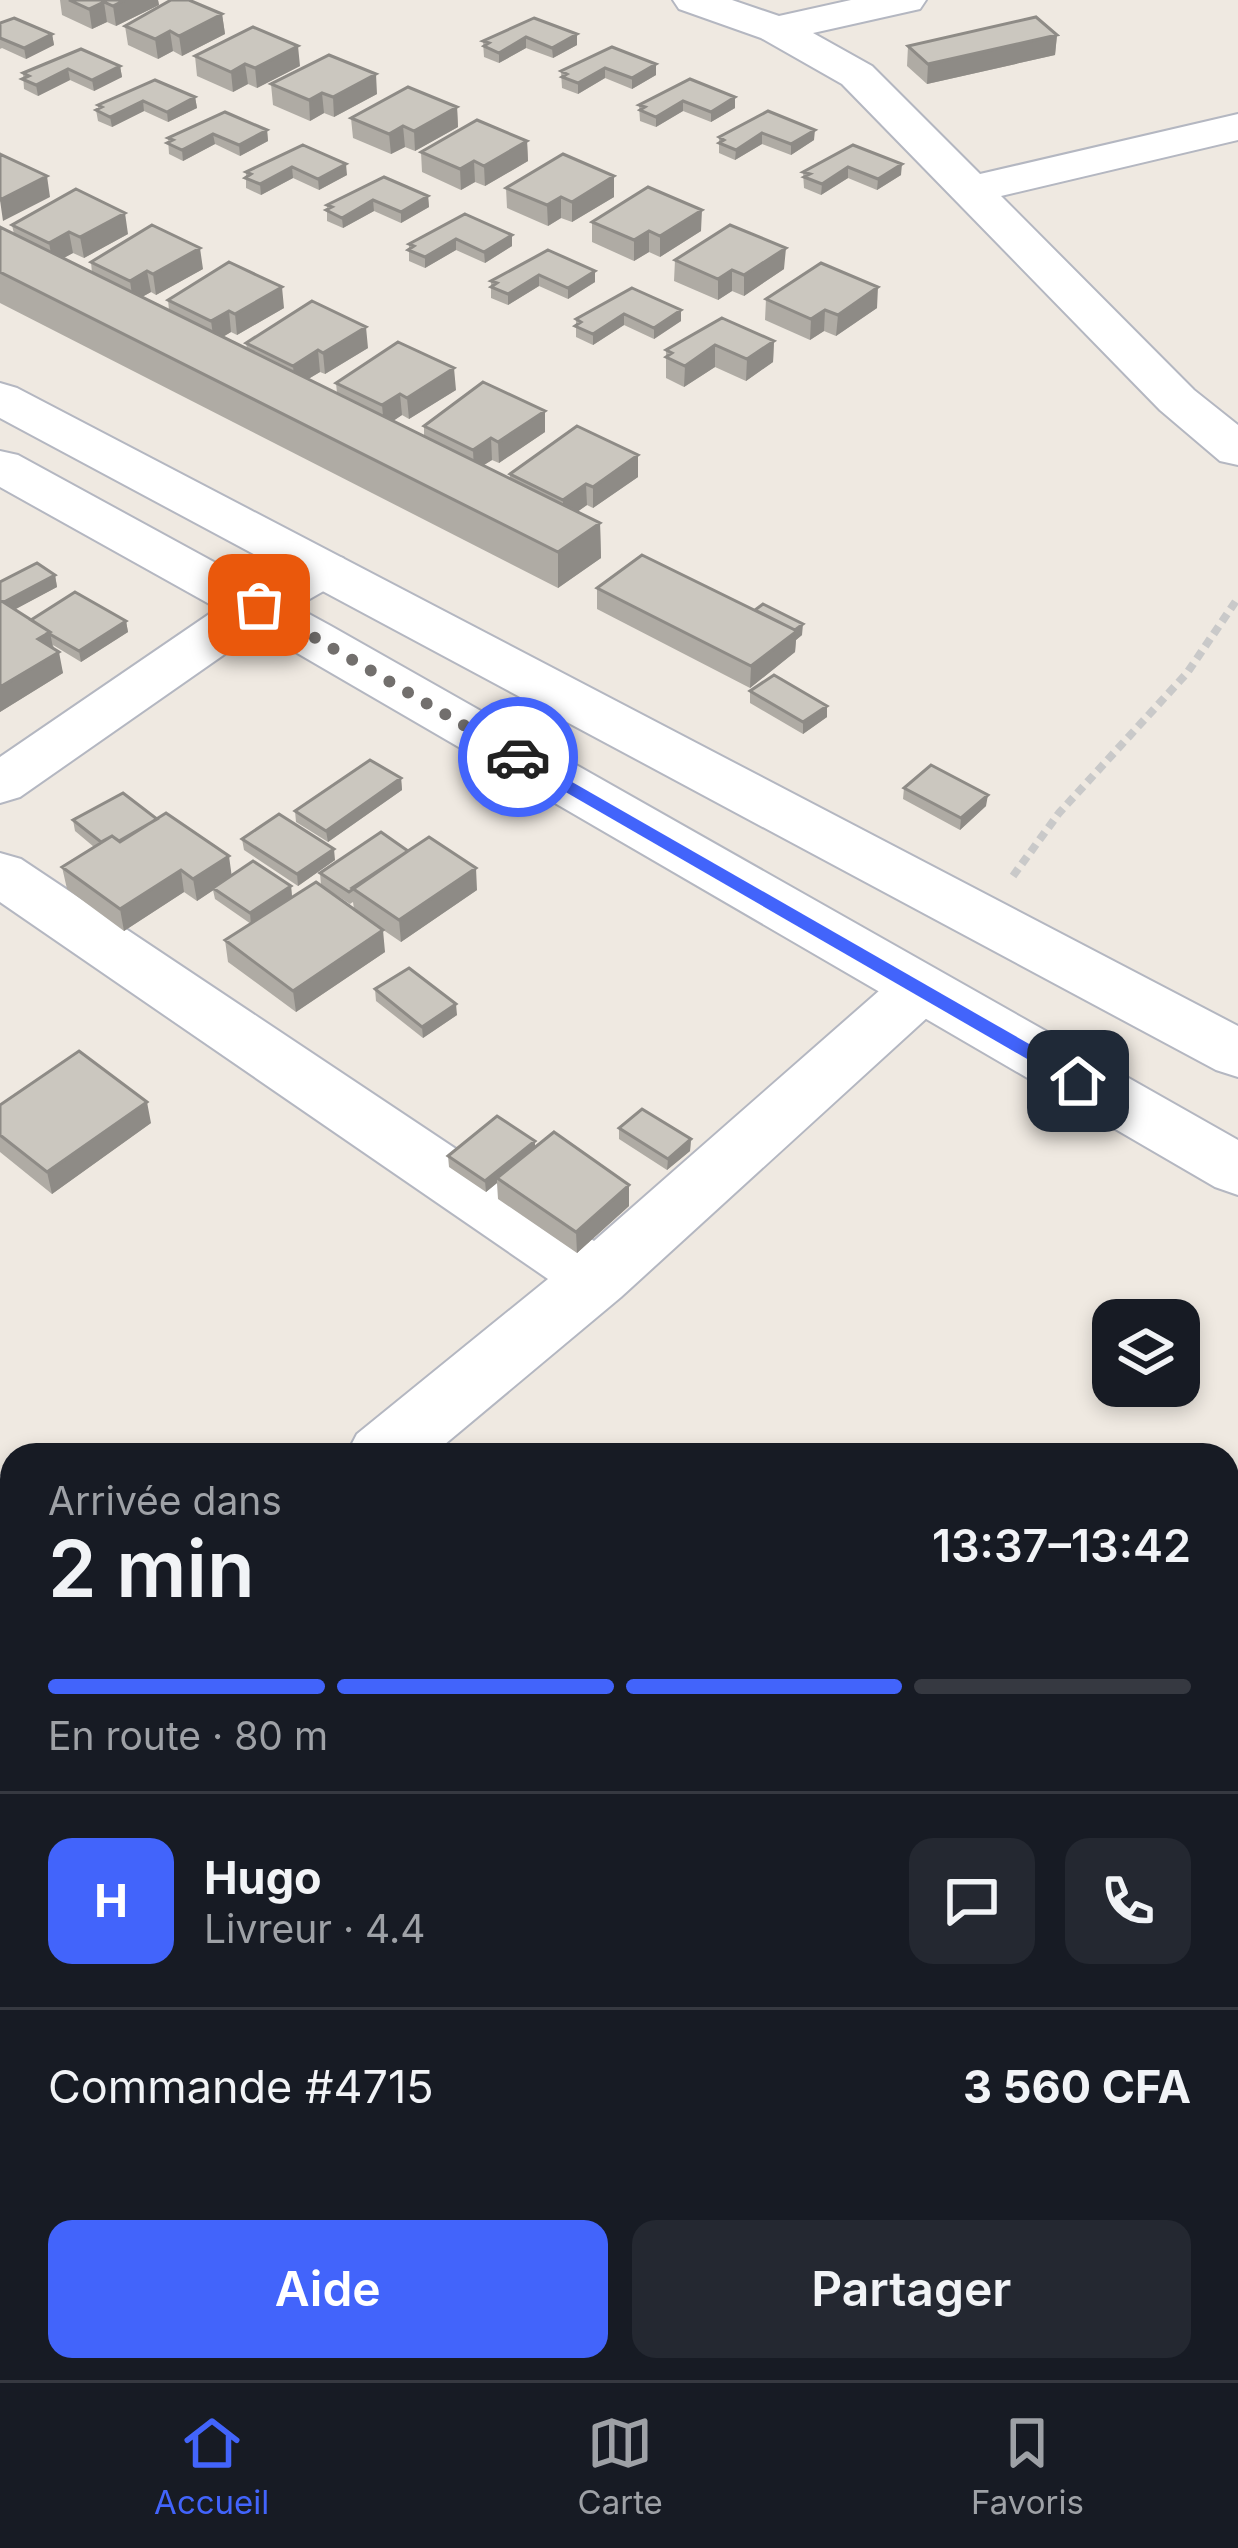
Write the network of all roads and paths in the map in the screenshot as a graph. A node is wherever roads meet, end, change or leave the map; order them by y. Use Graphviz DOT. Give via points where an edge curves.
graph roads {
  1 [pos="693,0"];
  2 [pos="906,0"];
  3 [pos="776,29"];
  4 [pos="1238,128"];
  5 [pos="969,190"];
  6 [pos="0,398"];
  7 [pos="1238,450"];
  8 [pos="0,466"];
  9 [pos="324,569"];
  10 [pos="1238,598"];
  11 [pos="259,605"];
  12 [pos="0,784"];
  13 [pos="0,873"];
  14 [pos="983,918"];
  15 [pos="918,991"];
  16 [pos="1238,1054"];
  17 [pos="1238,1170"];
  18 [pos="597,1278"];
  19 [pos="397,1443"];
  1 -- 3 [label="street"];
  2 -- 3 [label="street"];
  3 -- 5 [label="street" via="857,75"];
  4 -- 5 [label="street"];
  5 -- 7 [label="street" via="1177,400"];
  6 -- 9 [label="street"];
  8 -- 11 [label="street"];
  9 -- 11 [label="street"];
  9 -- 14 [label="street"];
  10 -- 14 [label="path" via="1187,673 1059,813"];
  11 -- 12 [label="street"];
  11 -- 15 [label="street"];
  13 -- 18 [label="street"];
  14 -- 16 [label="street"];
  15 -- 17 [label="street"];
  15 -- 18 [label="street"];
  18 -- 19 [label="street"];
}
